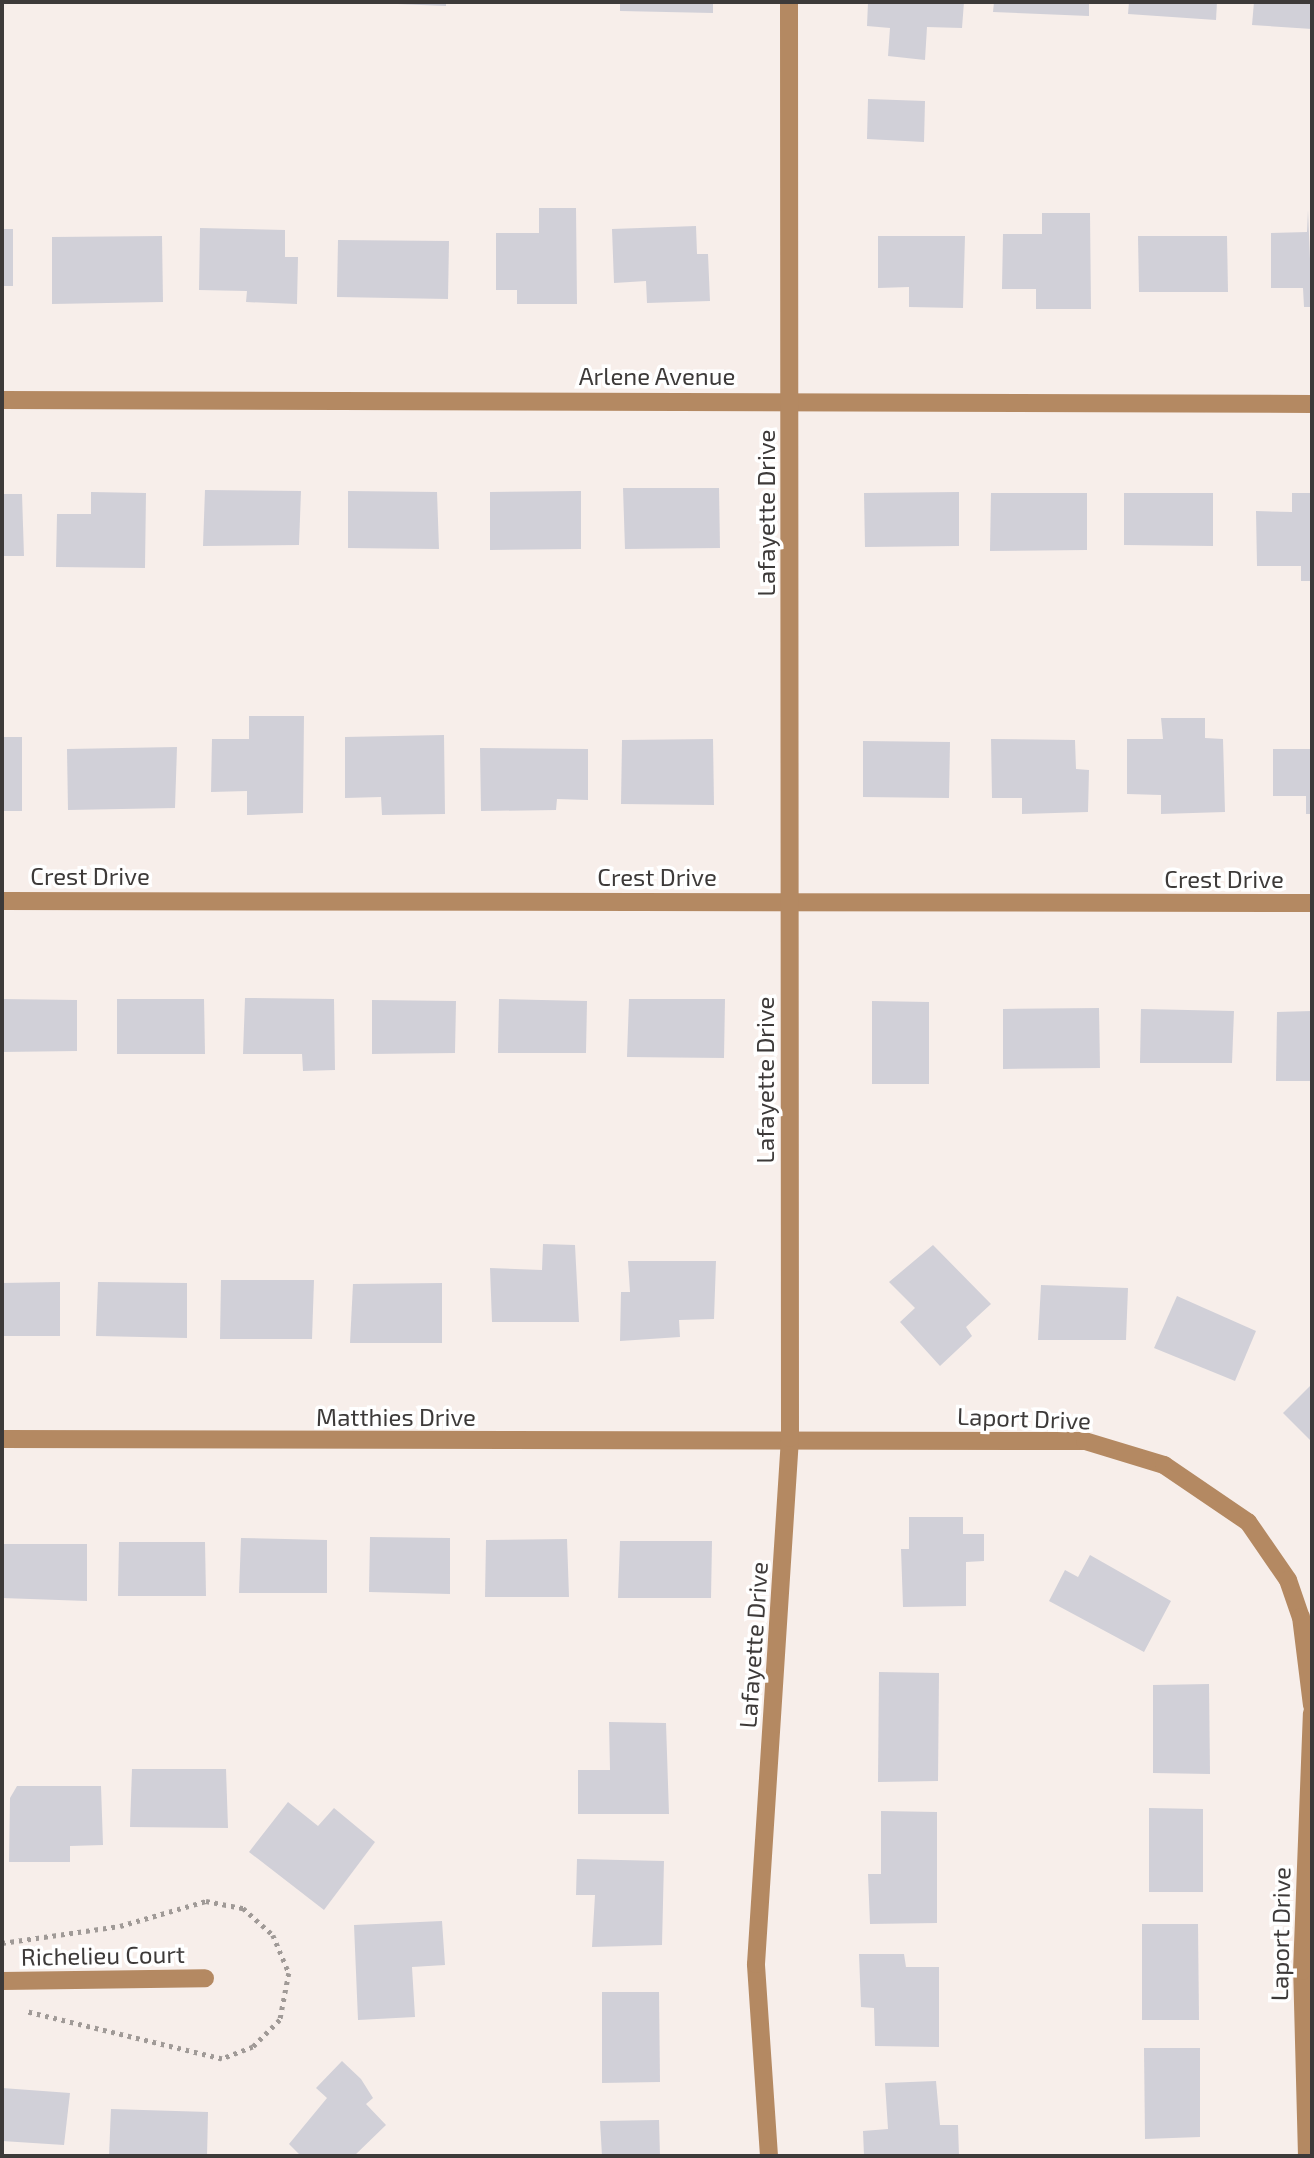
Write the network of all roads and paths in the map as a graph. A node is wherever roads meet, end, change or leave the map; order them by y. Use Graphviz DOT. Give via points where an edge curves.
graph roads {
  1 [pos="789,2"];
  2 [pos="2,400"];
  3 [pos="791,401"];
  4 [pos="1312,404"];
  5 [pos="2,901"];
  6 [pos="789,902"];
  7 [pos="1312,903"];
  8 [pos="790,1438"];
  9 [pos="2,1439"];
  10 [pos="1312,1705"];
  11 [pos="1312,1713"];
  12 [pos="205,1978"];
  13 [pos="2,1981"];
  14 [pos="769,2156"];
  15 [pos="1307,2156"];
  1 -- 3 [label="street, Lafayette Drive"];
  2 -- 3 [label="street, Arlene Avenue"];
  3 -- 4 [label="street, Arlene Avenue"];
  3 -- 6 [label="street, Lafayette Drive"];
  5 -- 6 [label="street, Crest Drive"];
  6 -- 7 [label="street, Crest Drive"];
  6 -- 8 [label="street, Lafayette Drive"];
  8 -- 9 [label="street, Matthies Drive"];
  8 -- 10 [label="street, Laport Drive" via="1085,1441 1164,1465 1248,1522 1287,1580 1301,1617"];
  8 -- 14 [label="street, Lafayette Drive" via="756,1964"];
  11 -- 15 [label="street, Laport Drive" via="1302,1971"];
  12 -- 13 [label="street, Richelieu Court"];
}
